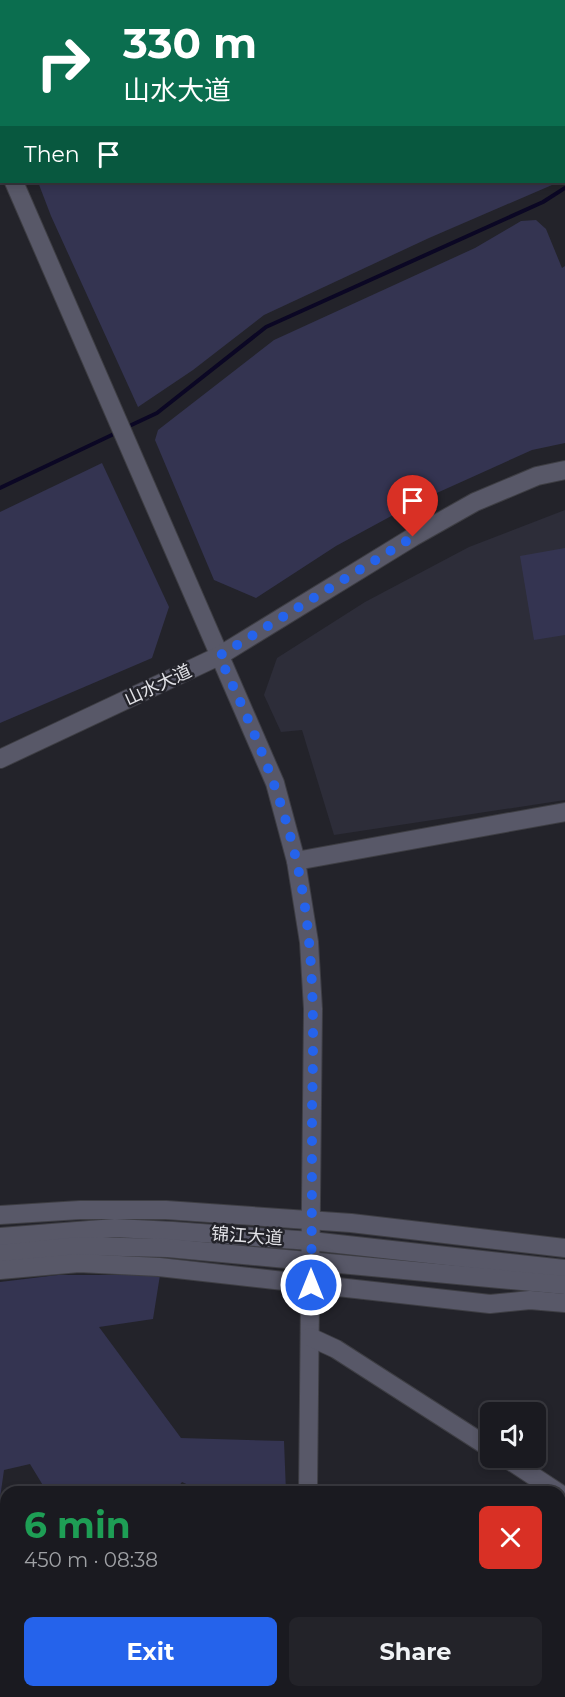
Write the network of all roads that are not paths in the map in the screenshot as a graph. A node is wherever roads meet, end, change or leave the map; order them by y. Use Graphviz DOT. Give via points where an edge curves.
graph roads {
  1 [pos="14,183"];
  2 [pos="565,470"];
  3 [pos="219,656"];
  4 [pos="0,759"];
  5 [pos="565,812"];
  6 [pos="296,861"];
  7 [pos="0,1215"];
  8 [pos="312,1220"];
  9 [pos="0,1237"];
  10 [pos="311,1241"];
  11 [pos="565,1248"];
  12 [pos="0,1254"];
  13 [pos="312,1261"];
  14 [pos="565,1269"];
  15 [pos="0,1270"];
  16 [pos="311,1285"];
  17 [pos="565,1285"];
  18 [pos="565,1304"];
  19 [pos="310,1337"];
  20 [pos="480,1442"];
  21 [pos="521,1468"];
  22 [pos="308,1486"];
  23 [pos="548,1486"];
  1 -- 3 [label="street"];
  2 -- 3 [label="street, 山水大道" via="537,476 475,502"];
  3 -- 4 [label="street, 山水大道"];
  3 -- 6 [label="street" via="275,783"];
  5 -- 6 [label="street"];
  6 -- 8 [label="street" via="309,942 313,1009"];
  7 -- 8 [label="street" via="166,1210"];
  8 -- 10 [label="street"];
  8 -- 11 [label="street"];
  9 -- 10 [label="street, 锦江大道" via="115,1228"];
  10 -- 13 [label="street"];
  10 -- 14 [label="street, 锦江大道"];
  12 -- 13 [label="street, 锦江大道" via="119,1246"];
  13 -- 16 [label="street"];
  13 -- 17 [label="street, 锦江大道"];
  15 -- 16 [label="street" via="79,1263"];
  16 -- 18 [label="street" via="490,1304 530,1300"];
  16 -- 19 [label="street"];
  19 -- 20 [label="street" via="336,1349"];
  19 -- 22 [label="street"];
  21 -- 23 [label="street"];
}
